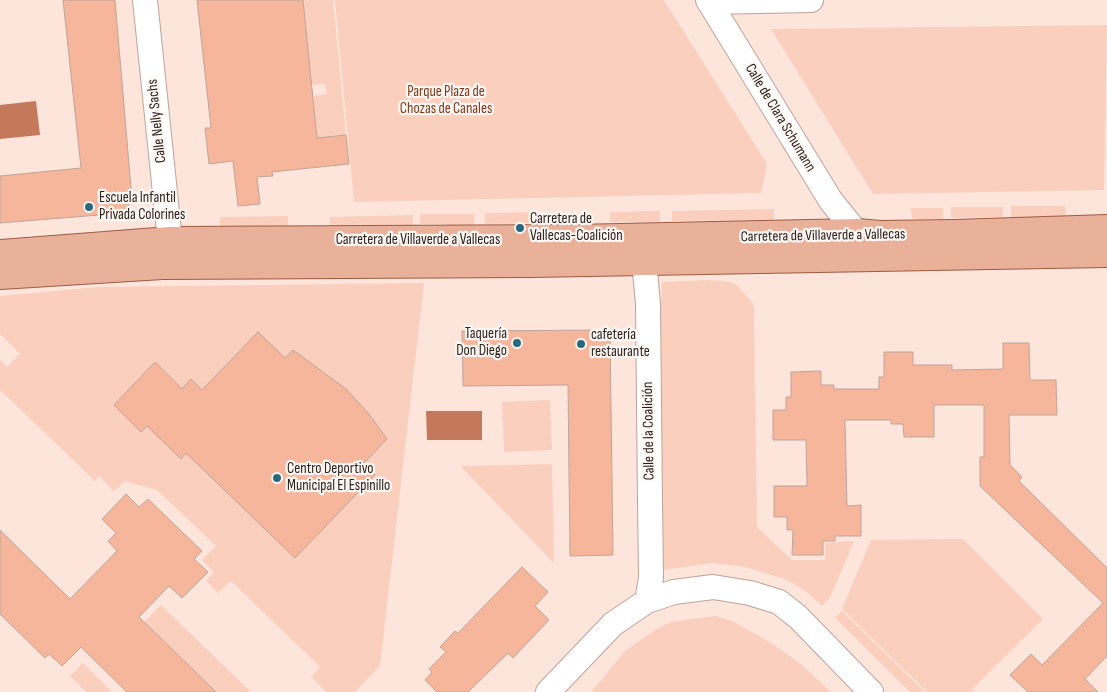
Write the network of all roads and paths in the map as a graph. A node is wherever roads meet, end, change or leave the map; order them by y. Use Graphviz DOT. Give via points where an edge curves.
graph roads {
  1 [pos="145,0"];
  2 [pos="811,0"];
  3 [pos="709,1"];
  4 [pos="1107,229"];
  5 [pos="857,234"];
  6 [pos="170,241"];
  7 [pos="1107,253"];
  8 [pos="0,254"];
  9 [pos="644,260"];
  10 [pos="0,275"];
  11 [pos="647,601"];
  12 [pos="548,692"];
  13 [pos="871,692"];
  1 -- 6 [label="street, Calle Nelly Sachs"];
  2 -- 3 [label="street"];
  3 -- 5 [label="street, Calle de Clara Schumann" via="831,201"];
  4 -- 5 [label="main road, Carretera de Villaverde a Vallecas"];
  5 -- 6 [label="main road, Carretera de Villaverde a Vallecas" via="572,240"];
  6 -- 8 [label="main road, Carretera de Villaverde a Vallecas"];
  7 -- 9 [label="main road, Carretera de Villaverde a Vallecas"];
  9 -- 10 [label="main road, Carretera de Villaverde a Vallecas" via="162,265"];
  9 -- 11 [label="street, Calle de la Coalición" via="648,313 651,578"];
  11 -- 12 [label="street" via="613,624"];
  11 -- 13 [label="street" via="674,592 713,587 779,602 798,616"];
}
